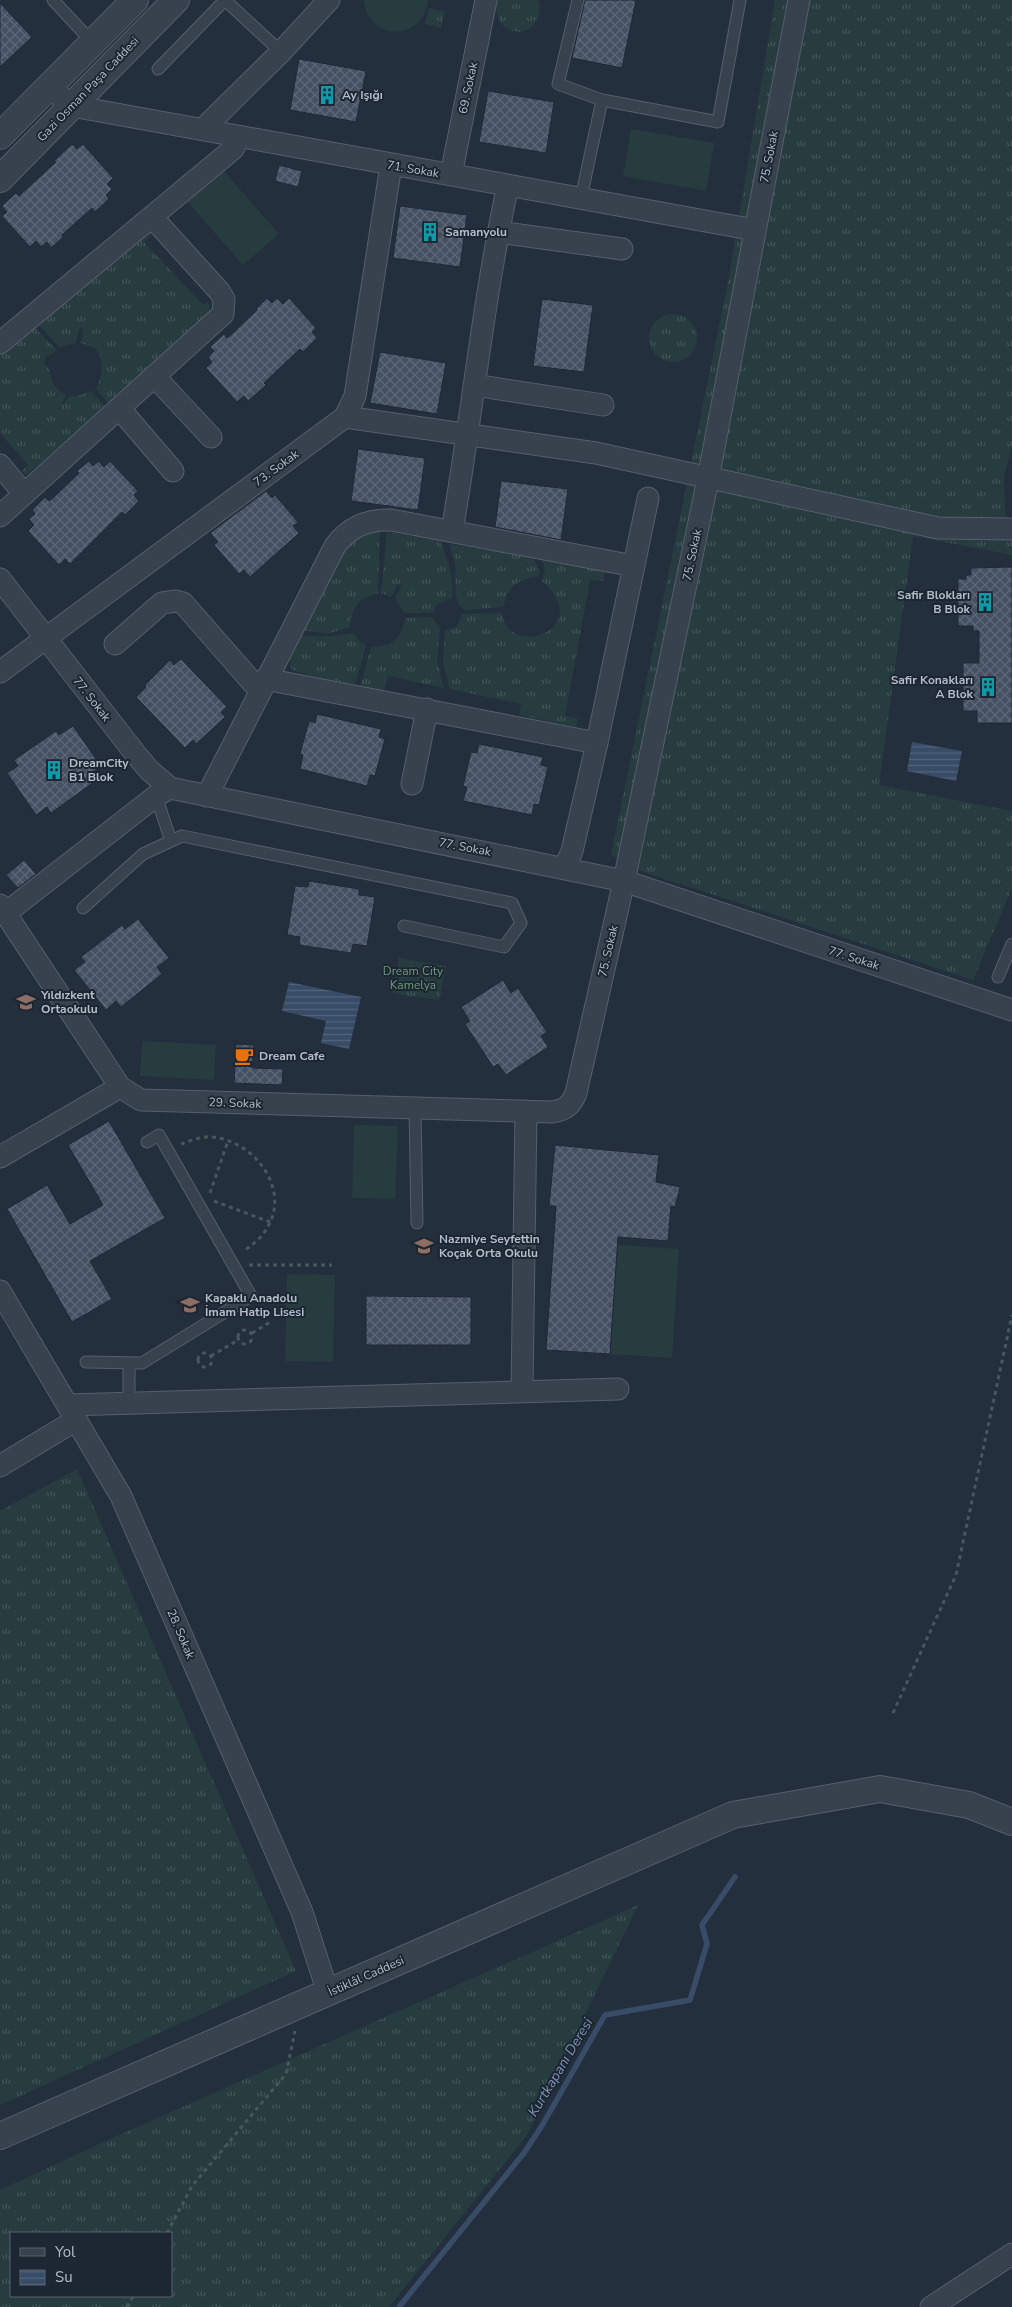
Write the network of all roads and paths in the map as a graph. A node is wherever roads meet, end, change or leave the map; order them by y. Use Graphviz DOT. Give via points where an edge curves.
graph roads {
  1 [pos="53,0"];
  2 [pos="135,0"];
  3 [pos="176,0"];
  4 [pos="225,0"];
  5 [pos="329,0"];
  6 [pos="486,0"];
  7 [pos="578,0"];
  8 [pos="740,0"];
  9 [pos="799,0"];
  10 [pos="93,43"];
  11 [pos="281,52"];
  12 [pos="158,68"];
  13 [pos="49,87"];
  14 [pos="602,100"];
  15 [pos="72,106"];
  16 [pos="203,129"];
  17 [pos="0,136"];
  18 [pos="240,137"];
  19 [pos="391,165"];
  20 [pos="451,175"];
  21 [pos="0,179"];
  22 [pos="508,185"];
  23 [pos="581,198"];
  24 [pos="152,217"];
  25 [pos="755,230"];
  26 [pos="498,232"];
  27 [pos="622,250"];
  28 [pos="0,343"];
  29 [pos="154,376"];
  30 [pos="474,385"];
  31 [pos="603,405"];
  32 [pos="119,408"];
  33 [pos="345,417"];
  34 [pos="468,434"];
  35 [pos="211,437"];
  36 [pos="0,465"];
  37 [pos="173,471"];
  38 [pos="708,479"];
  39 [pos="24,494"];
  40 [pos="648,498"];
  41 [pos="0,516"];
  42 [pos="1012,529"];
  43 [pos="452,532"];
  44 [pos="634,566"];
  45 [pos="0,579"];
  46 [pos="45,640"];
  47 [pos="115,644"];
  48 [pos="0,672"];
  49 [pos="262,684"];
  50 [pos="427,710"];
  51 [pos="597,743"];
  52 [pos="412,784"];
  53 [pos="163,792"];
  54 [pos="207,796"];
  55 [pos="171,840"];
  56 [pos="565,867"];
  57 [pos="624,881"];
  58 [pos="83,908"];
  59 [pos="3,909"];
  60 [pos="404,926"];
  61 [pos="1012,944"];
  62 [pos="998,977"];
  63 [pos="1012,1010"];
  64 [pos="120,1087"];
  65 [pos="569,1106"];
  66 [pos="415,1108"];
  67 [pos="526,1111"];
  68 [pos="228,1141"];
  69 [pos="147,1142"];
  70 [pos="168,1151"];
  71 [pos="0,1156"];
  72 [pos="270,1222"];
  73 [pos="417,1223"];
  74 [pos="232,1263"];
  75 [pos="332,1265"];
  76 [pos="0,1291"];
  77 [pos="1012,1315"];
  78 [pos="272,1321"];
  79 [pos="252,1333"];
  80 [pos="238,1339"];
  81 [pos="211,1356"];
  82 [pos="86,1362"];
  83 [pos="129,1363"];
  84 [pos="618,1389"];
  85 [pos="522,1391"];
  86 [pos="129,1403"];
  87 [pos="72,1412"];
  88 [pos="0,1466"];
  89 [pos="893,1713"];
  90 [pos="1012,1822"];
  91 [pos="328,1993"];
  92 [pos="300,2006"];
  93 [pos="0,2136"];
  94 [pos="168,2232"];
  95 [pos="1012,2254"];
  96 [pos="930,2307"];
  1 -- 10 [label="lane"];
  2 -- 10 [label="street"];
  3 -- 15 [label="street, Gazi Osman Paşa Caddesi"];
  4 -- 11 [label="lane"];
  4 -- 12 [label="lane"];
  5 -- 11 [label="street"];
  6 -- 20 [label="street, 69. Sokak"];
  7 -- 14 [label="lane" via="558,84"];
  8 -- 14 [label="lane" via="718,122"];
  9 -- 25 [label="street, 75. Sokak"];
  10 -- 13 [label="street"];
  11 -- 16 [label="street"];
  13 -- 15 [label="street"];
  13 -- 17 [label="street"];
  14 -- 23 [label="lane"];
  15 -- 16 [label="street, 71. Sokak"];
  15 -- 21 [label="street, Gazi Osman Paşa Caddesi"];
  16 -- 18 [label="street, 71. Sokak"];
  18 -- 19 [label="street, 71. Sokak"];
  18 -- 24 [label="street" via="233,149"];
  19 -- 20 [label="street, 71. Sokak"];
  19 -- 33 [label="street, 73. Sokak" via="355,396"];
  20 -- 22 [label="street, 71. Sokak"];
  22 -- 23 [label="street, 71. Sokak"];
  22 -- 26 [label="street"];
  23 -- 25 [label="street, 71. Sokak"];
  24 -- 28 [label="street"];
  24 -- 29 [label="street" via="224,299 220,318"];
  25 -- 38 [label="street, 75. Sokak"];
  26 -- 27 [label="street"];
  26 -- 30 [label="street"];
  29 -- 32 [label="street"];
  29 -- 35 [label="street"];
  30 -- 31 [label="street"];
  30 -- 34 [label="street"];
  32 -- 37 [label="street"];
  32 -- 39 [label="street"];
  33 -- 34 [label="street"];
  33 -- 46 [label="street, 73. Sokak"];
  34 -- 38 [label="street" via="596,453"];
  34 -- 43 [label="street"];
  36 -- 39 [label="street"];
  38 -- 42 [label="street" via="938,528"];
  38 -- 57 [label="street, 75. Sokak"];
  39 -- 41 [label="street"];
  40 -- 44 [label="street"];
  43 -- 44 [label="street"];
  43 -- 49 [label="street" via="382,519 366,522 349,531 334,546"];
  44 -- 51 [label="street"];
  45 -- 46 [label="street, 77. Sokak"];
  46 -- 48 [label="street, 73. Sokak"];
  46 -- 53 [label="street, 77. Sokak" via="150,770"];
  47 -- 49 [label="street" via="162,603 176,601 183,603"];
  49 -- 50 [label="street"];
  49 -- 54 [label="street"];
  50 -- 51 [label="street"];
  50 -- 52 [label="street"];
  51 -- 56 [label="street" via="572,851"];
  53 -- 54 [label="street, 77. Sokak"];
  53 -- 55 [label="lane"];
  53 -- 59 [label="street"];
  54 -- 56 [label="street, 77. Sokak"];
  55 -- 58 [label="lane" via="143,854"];
  55 -- 60 [label="lane" via="182,836 512,903 522,923 504,946"];
  56 -- 57 [label="street, 77. Sokak"];
  57 -- 63 [label="street, 77. Sokak"];
  57 -- 65 [label="street, 75. Sokak" via="576,1093"];
  59 -- 64 [label="street, 29. Sokak"];
  61 -- 62 [label="lane"];
  64 -- 66 [label="street, 29. Sokak" via="141,1100"];
  64 -- 71 [label="street"];
  65 -- 67 [label="street, 29. Sokak" via="558,1111"];
  66 -- 67 [label="street, 29. Sokak"];
  66 -- 73 [label="lane"];
  67 -- 85 [label="street"];
  68 -- 70 [label="path" via="210,1137 197,1139"];
  68 -- 72 [label="path" via="243,1147 263,1165 274,1205"];
  68 -- 72 [label="path" via="208,1198"];
  69 -- 70 [label="lane" via="159,1135"];
  70 -- 74 [label="lane"];
  72 -- 74 [label="path" via="264,1233"];
  74 -- 75 [label="path"];
  74 -- 83 [label="lane" via="251,1296 142,1363"];
  76 -- 87 [label="street, 28. Sokak"];
  77 -- 89 [label="path" via="956,1575"];
  78 -- 79 [label="path"];
  79 -- 80 [label="path" via="242,1330"];
  79 -- 80 [label="path" via="248,1344"];
  80 -- 81 [label="path"];
  81 -- 81 [label="path" via="202,1354 198,1363 207,1367 212,1361"];
  82 -- 83 [label="lane"];
  83 -- 86 [label="lane"];
  84 -- 85 [label="street"];
  85 -- 86 [label="street"];
  86 -- 87 [label="street"];
  87 -- 88 [label="street"];
  87 -- 91 [label="street, 28. Sokak" via="125,1505 302,1912"];
  90 -- 91 [label="street, İstiklâl Caddesi" via="969,1805 880,1790 732,1815"];
  91 -- 92 [label="street, İstiklâl Caddesi"];
  92 -- 93 [label="street, İstiklâl Caddesi"];
  92 -- 94 [label="path" via="286,2074 192,2186"];
  95 -- 96 [label="street"];
}
